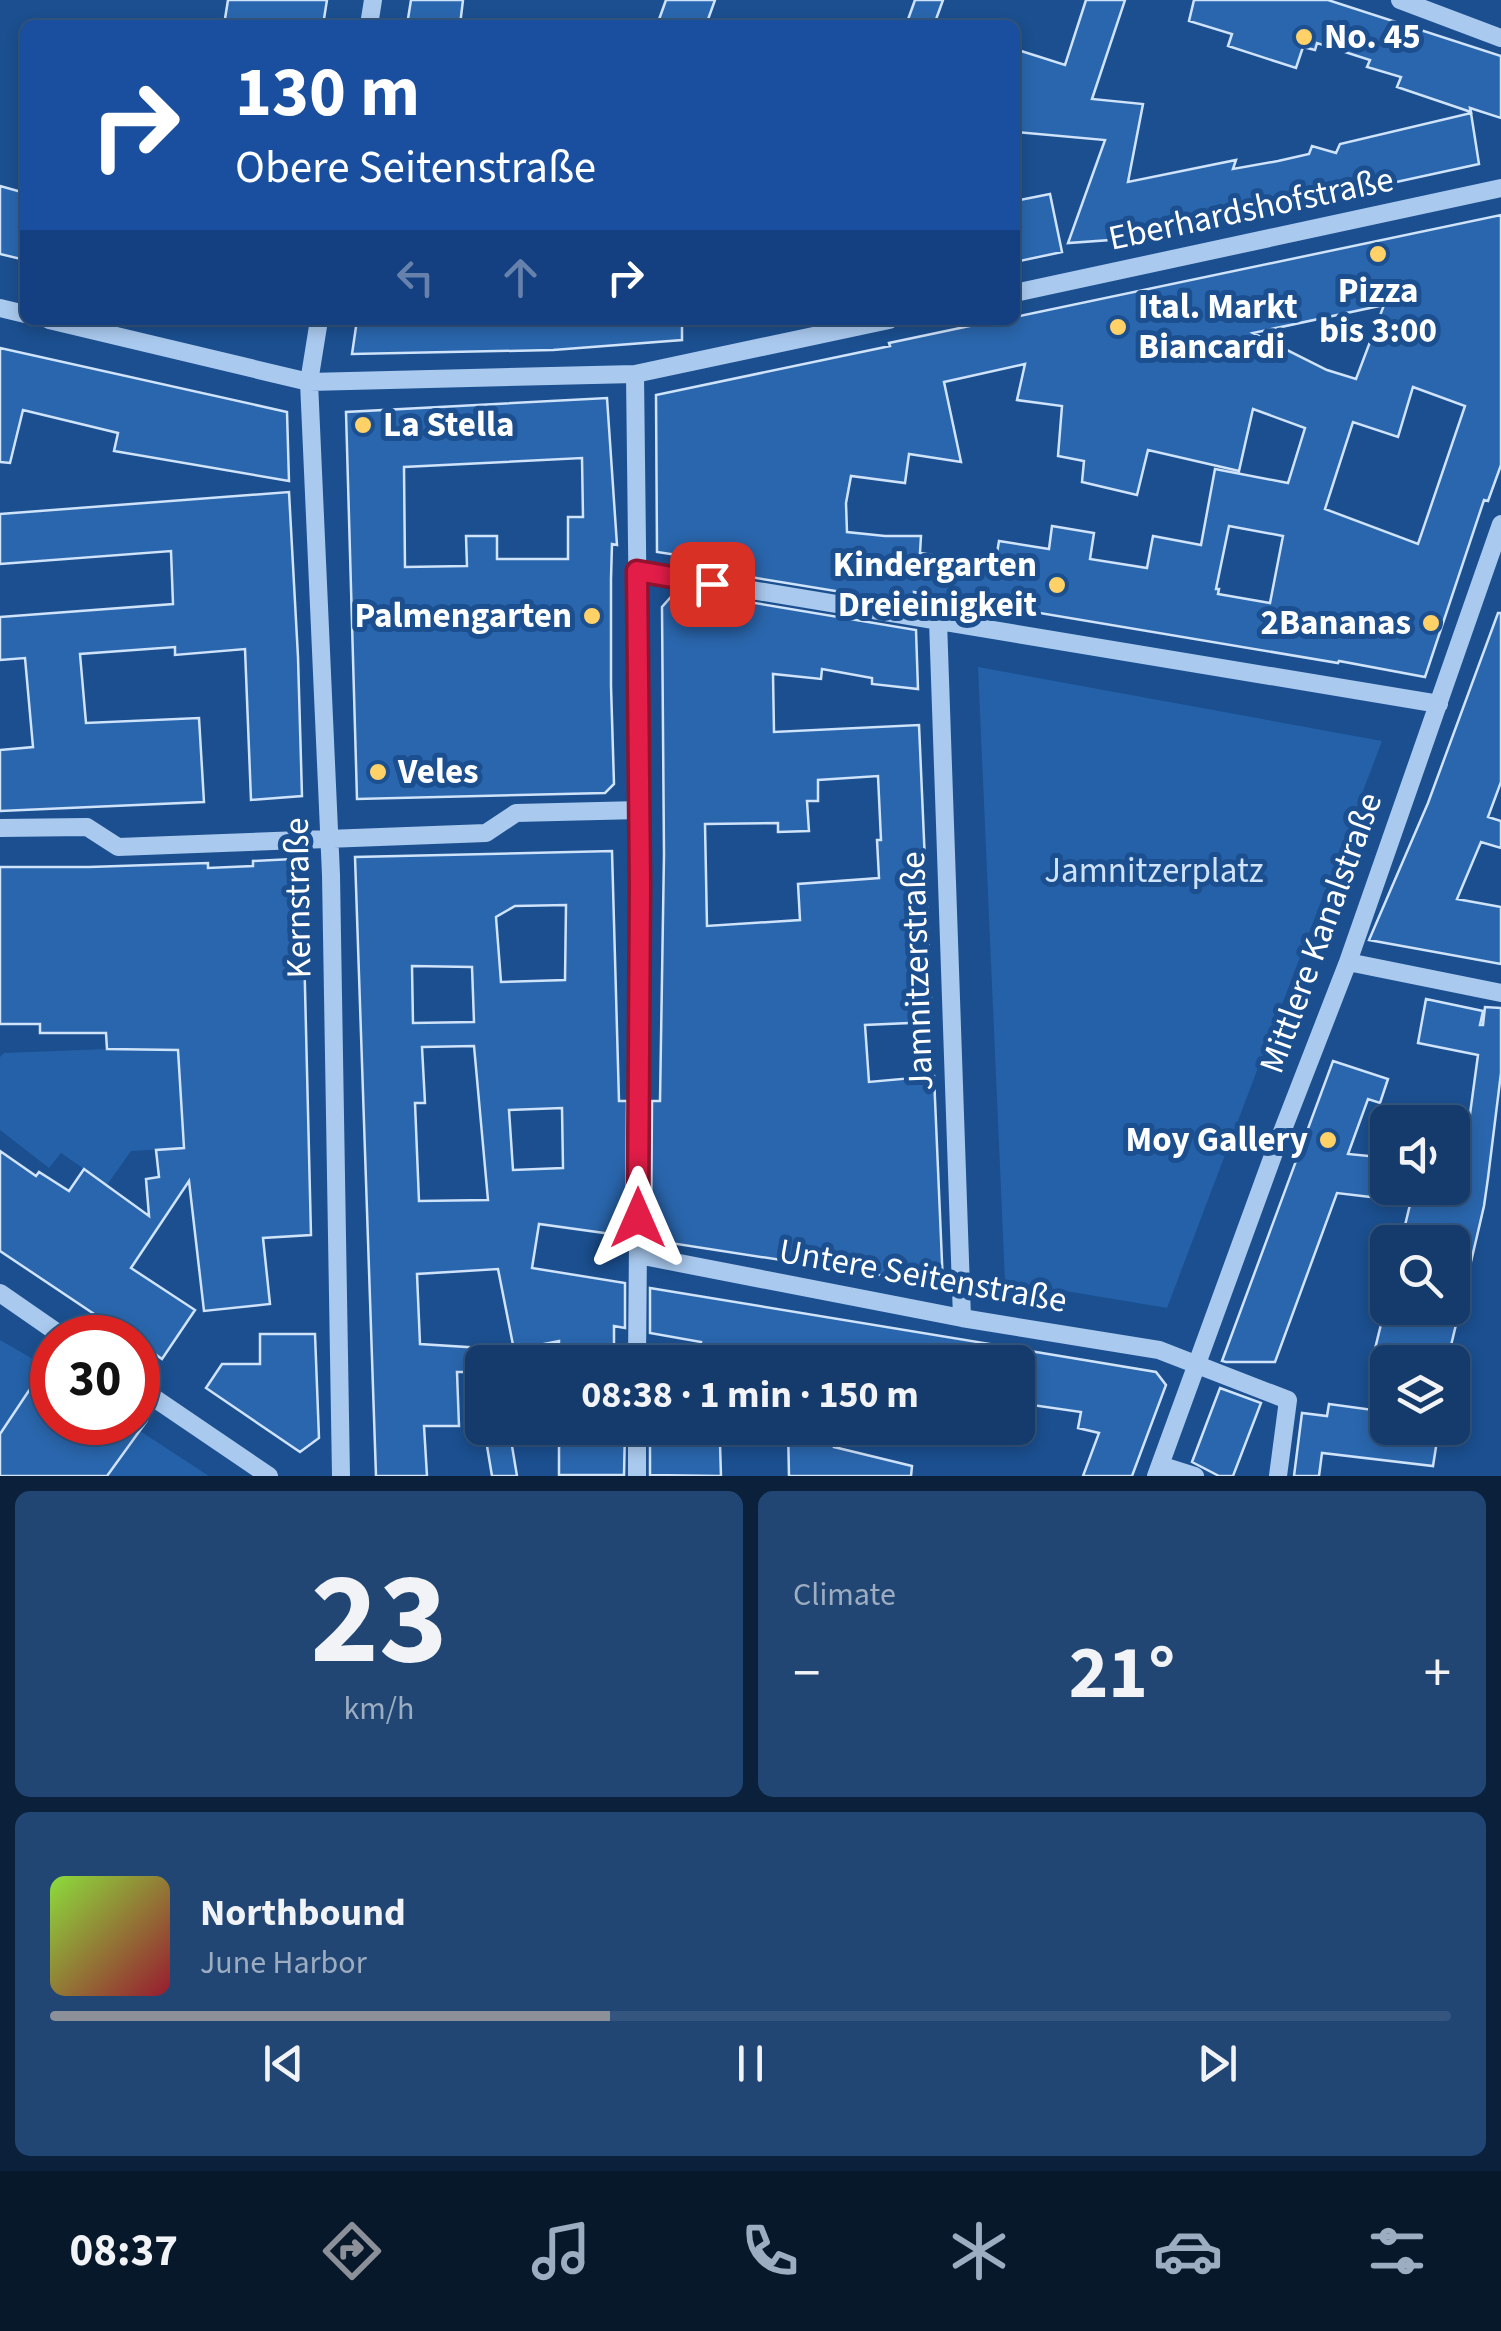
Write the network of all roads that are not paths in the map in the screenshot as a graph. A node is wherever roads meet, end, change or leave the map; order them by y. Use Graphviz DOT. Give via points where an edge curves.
graph roads {
  1 [pos="1401,0"];
  2 [pos="1501,38"];
  3 [pos="1501,188"];
  4 [pos="1020,292"];
  5 [pos="70,325"];
  6 [pos="319,325"];
  7 [pos="865,325"];
  8 [pos="635,374"];
  9 [pos="309,382"];
  10 [pos="1501,524"];
  11 [pos="637,571"];
  12 [pos="938,621"];
  13 [pos="1440,704"];
  14 [pos="640,810"];
  15 [pos="0,828"];
  16 [pos="330,840"];
  17 [pos="1348,962"];
  18 [pos="1501,994"];
  19 [pos="638,1255"];
  20 [pos="0,1293"];
  21 [pos="32,1315"];
  22 [pos="962,1318"];
  23 [pos="638,1345"];
  24 [pos="1195,1365"];
  25 [pos="160,1401"];
  26 [pos="637,1445"];
  27 [pos="1158,1471"];
  28 [pos="269,1476"];
  29 [pos="341,1476"];
  30 [pos="637,1476"];
  31 [pos="1195,1476"];
  32 [pos="1278,1476"];
  1 -- 2 [label="street"];
  3 -- 4 [label="street, Eberhardshofstraße"];
  5 -- 9 [label="street"];
  6 -- 9 [label="street, Kernstraße"];
  7 -- 8 [label="street"];
  8 -- 9 [label="street"];
  8 -- 11 [label="street"];
  9 -- 16 [label="street, Kernstraße"];
  10 -- 13 [label="street, Mittlere Kanalstraße"];
  11 -- 12 [label="street"];
  11 -- 14 [label="street"];
  12 -- 13 [label="street"];
  12 -- 22 [label="street, Jamnitzerstraße"];
  13 -- 17 [label="street, Mittlere Kanalstraße"];
  14 -- 16 [label="street" via="516,813 486,834"];
  14 -- 19 [label="street"];
  15 -- 16 [label="street" via="87,826 118,847"];
  16 -- 29 [label="street, Kernstraße"];
  17 -- 18 [label="street"];
  17 -- 24 [label="street, Mittlere Kanalstraße"];
  19 -- 22 [label="street, Untere Seitenstraße"];
  19 -- 23 [label="street"];
  20 -- 21 [label="street"];
  22 -- 24 [label="street, Untere Seitenstraße" via="1159,1350"];
  24 -- 27 [label="street, Mittlere Kanalstraße"];
  24 -- 32 [label="street, Untere Seitenstraße" via="1288,1400"];
  25 -- 28 [label="street"];
  26 -- 30 [label="street"];
  27 -- 31 [label="street"];
}
